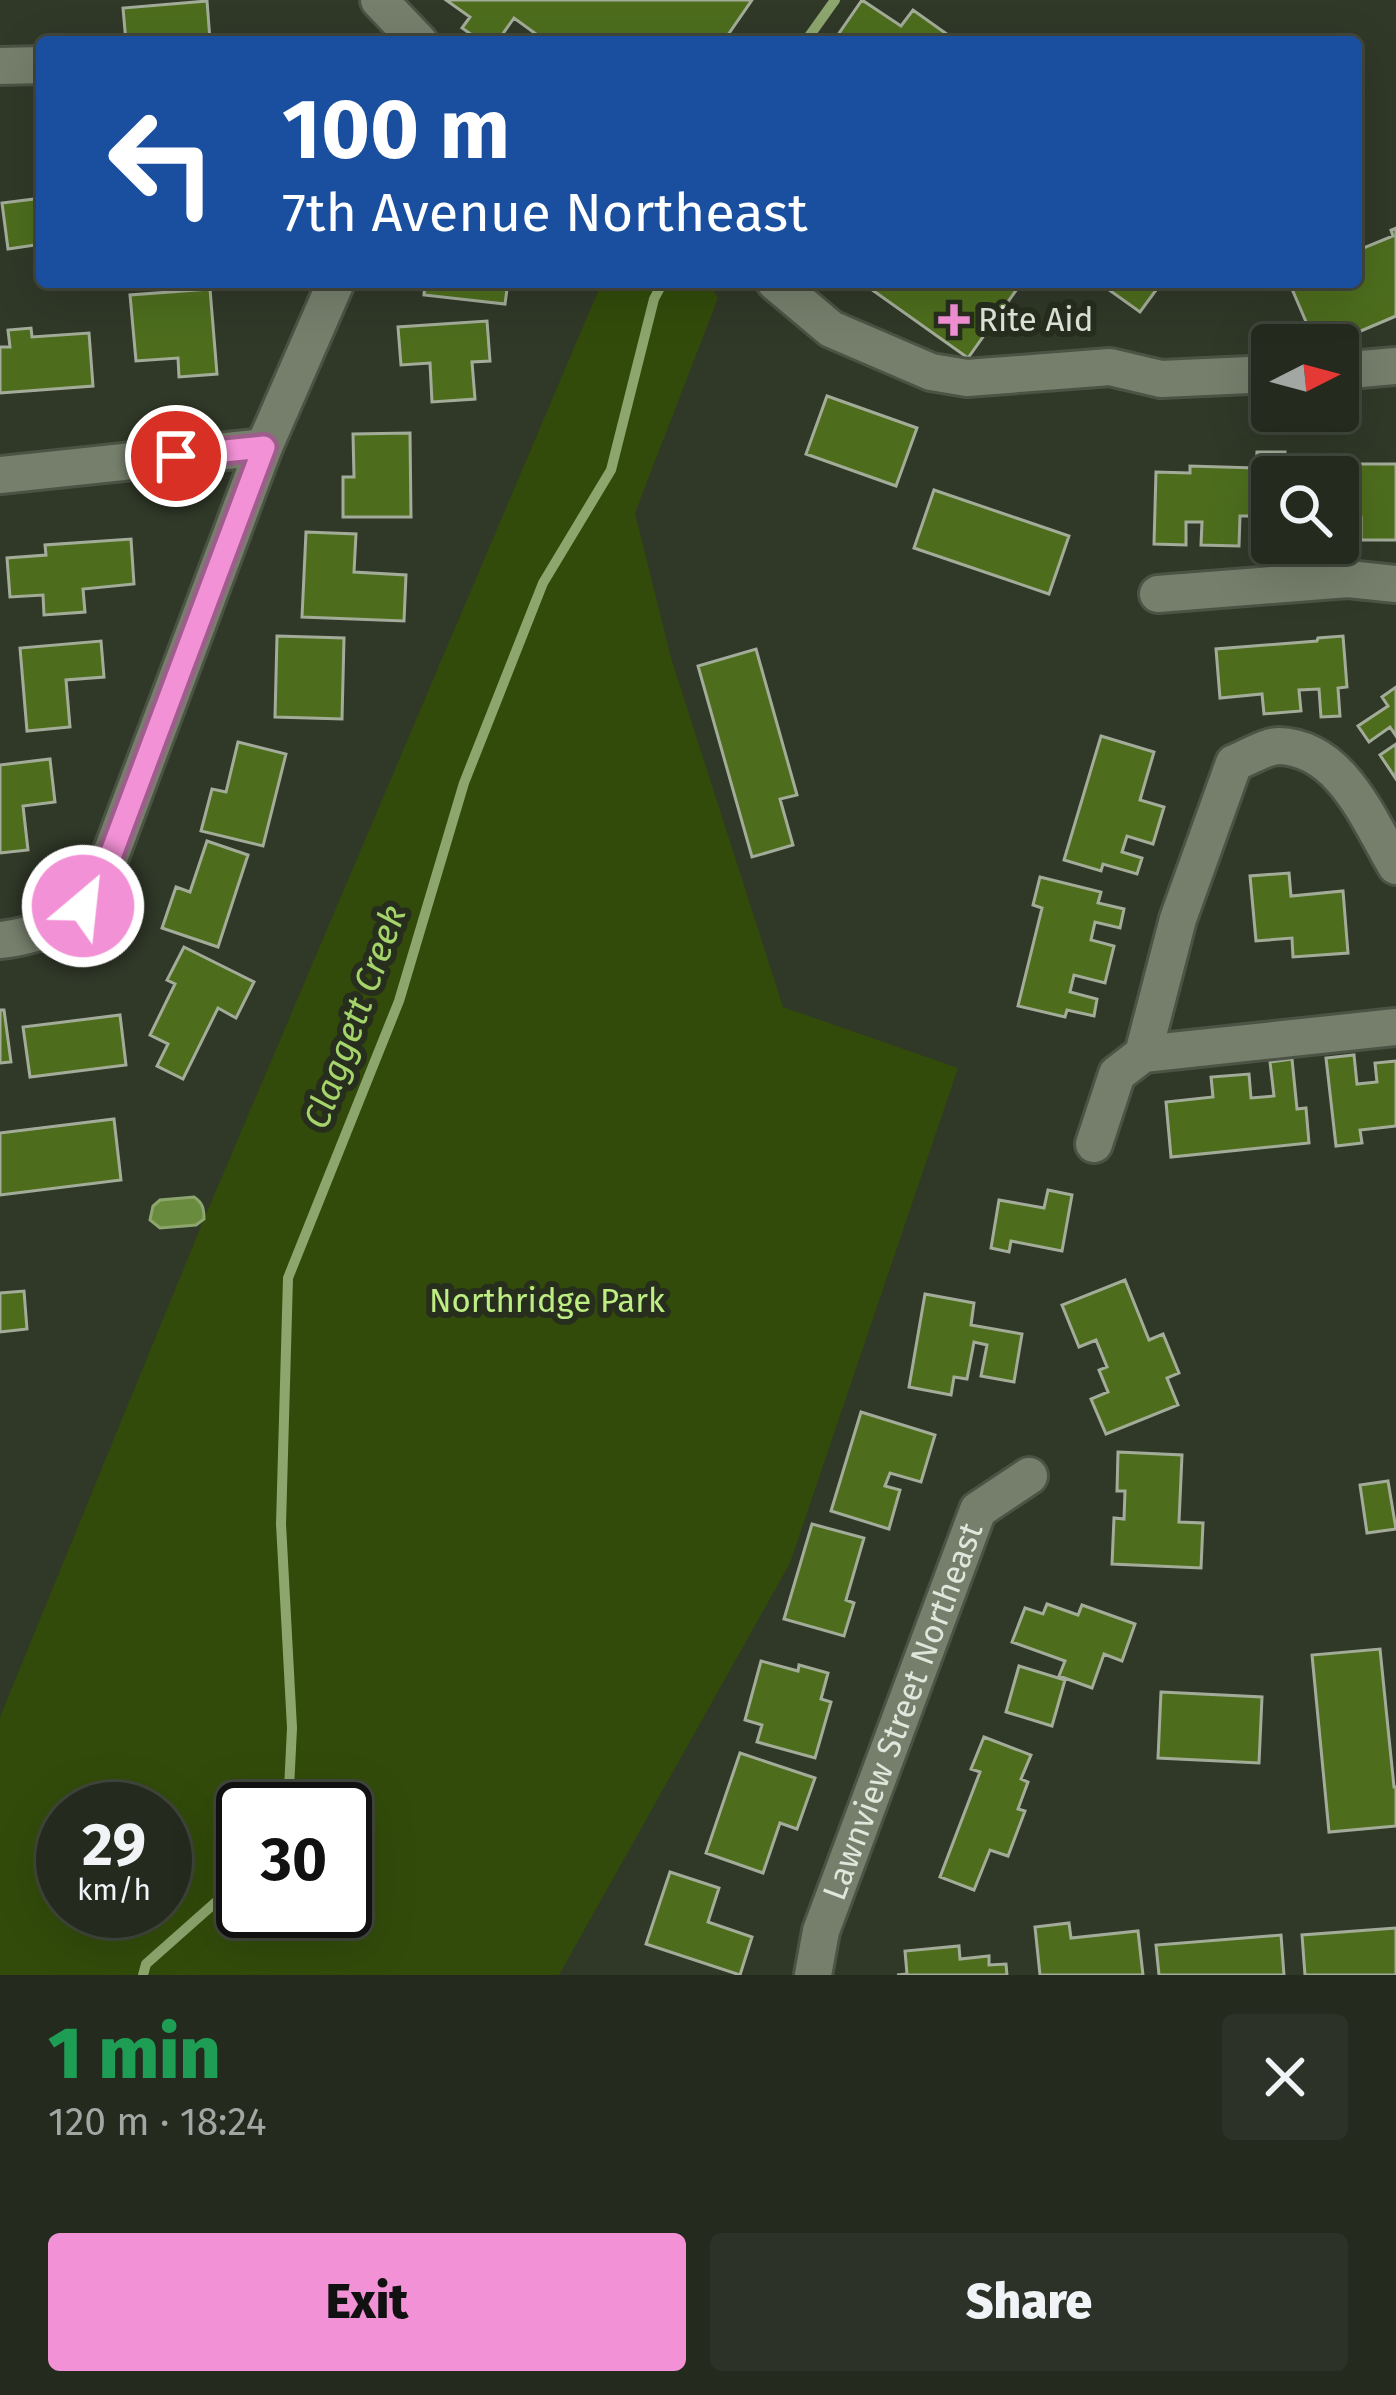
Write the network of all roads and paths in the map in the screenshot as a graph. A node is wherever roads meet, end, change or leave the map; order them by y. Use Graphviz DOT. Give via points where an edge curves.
graph roads {
  1 [pos="379,0"];
  2 [pos="413,36"];
  3 [pos="36,65"];
  4 [pos="0,66"];
  5 [pos="333,288"];
  6 [pos="782,288"];
  7 [pos="1396,366"];
  8 [pos="1359,369"];
  9 [pos="1251,375"];
  10 [pos="264,447"];
  11 [pos="0,475"];
  12 [pos="1396,584"];
  13 [pos="1159,594"];
  14 [pos="1396,866"];
  15 [pos="0,940"];
  16 [pos="1396,1027"];
  17 [pos="1143,1054"];
  18 [pos="1094,1144"];
  19 [pos="1030,1476"];
  20 [pos="813,1975"];
  1 -- 2 [label="street"];
  3 -- 4 [label="street"];
  5 -- 10 [label="street"];
  6 -- 9 [label="street" via="831,329 949,375 1110,367 1161,379"];
  7 -- 8 [label="street"];
  10 -- 11 [label="street"];
  10 -- 15 [label="street" via="100,884 57,926"];
  12 -- 13 [label="street" via="1348,578"];
  14 -- 17 [label="street" via="1345,779 1313,755 1276,745 1234,764 1178,919"];
  16 -- 17 [label="street"];
  17 -- 18 [label="street" via="1117,1074"];
  19 -- 20 [label="street, Lawnview Street Northeast" via="977,1514 821,1930"];
}
